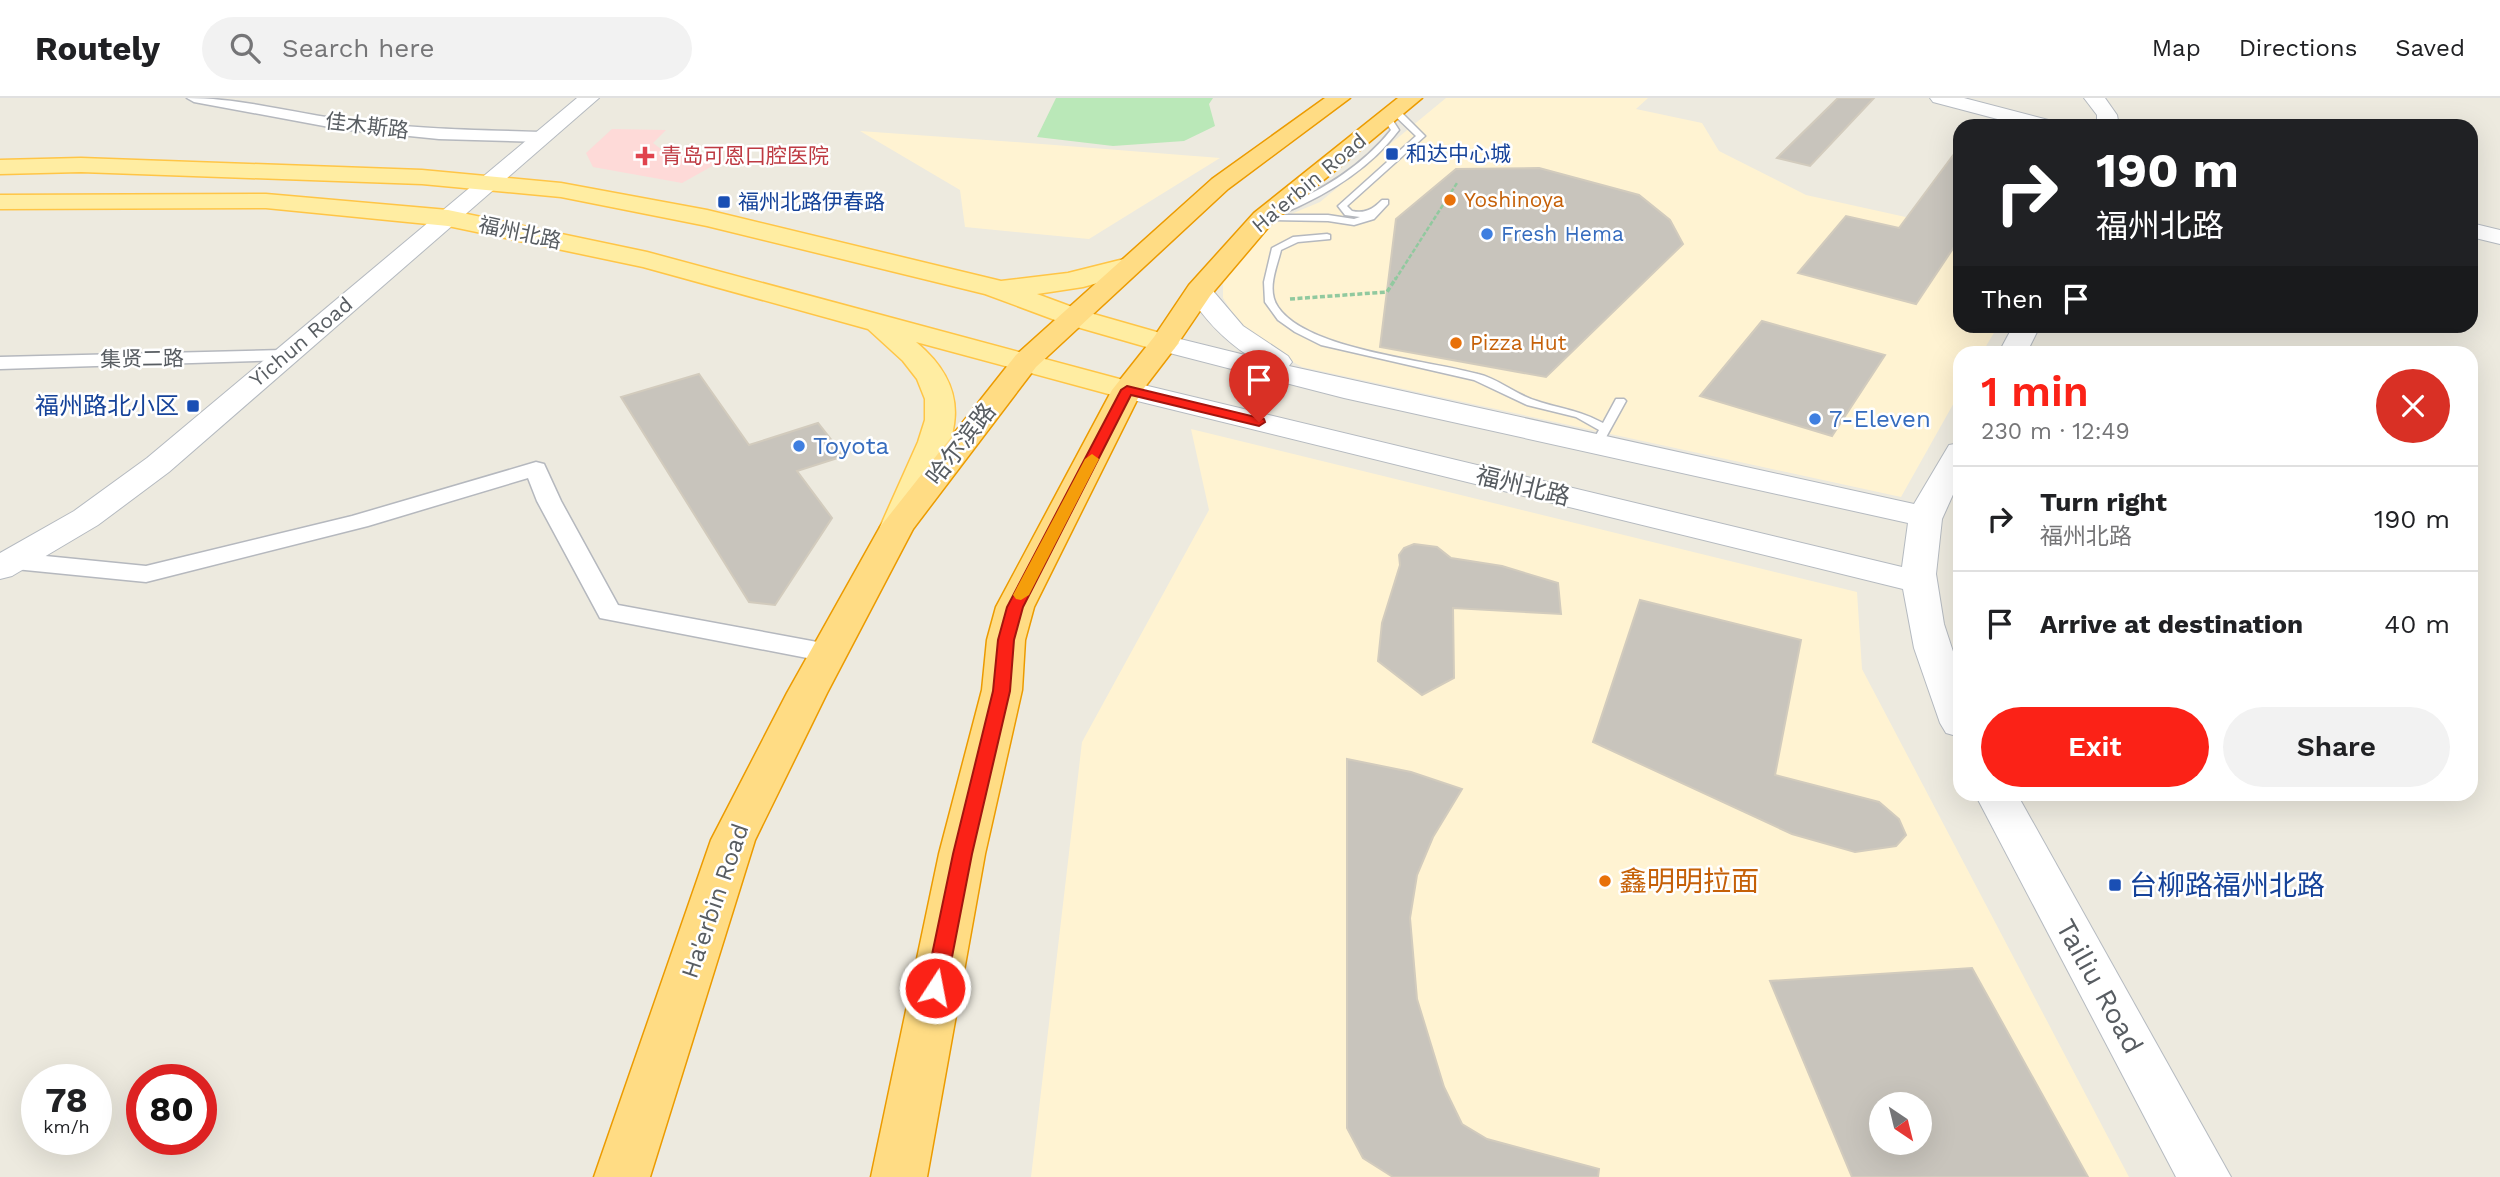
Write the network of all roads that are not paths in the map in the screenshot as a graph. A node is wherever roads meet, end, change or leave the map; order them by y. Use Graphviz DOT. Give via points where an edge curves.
graph roads {
  1 [pos="194,98"];
  2 [pos="287,98"];
  3 [pos="590,98"];
  4 [pos="1339,98"];
  5 [pos="1941,98"];
  6 [pos="2094,98"];
  7 [pos="246,108"];
  8 [pos="1398,109"];
  9 [pos="2022,119"];
  10 [pos="2107,119"];
  11 [pos="542,137"];
  12 [pos="0,166"];
  13 [pos="486,183"];
  14 [pos="0,202"];
  15 [pos="1385,202"];
  16 [pos="1376,211"];
  17 [pos="448,218"];
  18 [pos="1263,218"];
  19 [pos="2478,232"];
  20 [pos="1327,237"];
  21 [pos="2500,237"];
  22 [pos="1128,266"];
  23 [pos="994,288"];
  24 [pos="1199,291"];
  25 [pos="1073,317"];
  26 [pos="875,322"];
  27 [pos="1164,343"];
  28 [pos="283,356"];
  29 [pos="1026,361"];
  30 [pos="0,363"];
  31 [pos="1343,389"];
  32 [pos="1127,390"];
  33 [pos="1620,401"];
  34 [pos="1601,437"];
  35 [pos="1953,465"];
  36 [pos="1926,517"];
  37 [pos="897,527"];
  38 [pos="8,565"];
  39 [pos="1918,582"];
  40 [pos="828,653"];
  41 [pos="1953,705"];
  42 [pos="2000,801"];
  43 [pos="622,1177"];
  44 [pos="899,1177"];
  45 [pos="2204,1177"];
  1 -- 7 [label="street, 佳木斯路"];
  2 -- 7 [label="street"];
  3 -- 11 [label="street, Yichun Road"];
  4 -- 22 [label="highway, Ha'erbin Road" via="1220,184"];
  5 -- 9 [label="street"];
  6 -- 10 [label="street"];
  7 -- 11 [label="street, 佳木斯路" via="396,130"];
  8 -- 16 [label="lane" via="1422,136 1342,206 1351,215"];
  8 -- 18 [label="highway, Ha'erbin Road"];
  11 -- 13 [label="street, Yichun Road"];
  12 -- 13 [label="main road, 福州北路" via="80,164"];
  13 -- 17 [label="street, Yichun Road"];
  13 -- 23 [label="main road, 福州北路" via="561,190 707,218"];
  14 -- 17 [label="main road, 福州北路" via="266,201"];
  15 -- 16 [label="lane"];
  16 -- 18 [label="lane" via="1354,222"];
  17 -- 26 [label="main road, 福州北路" via="647,260"];
  17 -- 28 [label="street, Yichun Road"];
  18 -- 24 [label="highway, Ha'erbin Road"];
  19 -- 21 [label="street"];
  20 -- 34 [label="lane" via="1296,239 1277,248 1267,292 1279,315 1325,343 1478,377 1531,402 1580,415"];
  22 -- 23 [label="main road" via="1038,287"];
  22 -- 25 [label="highway, Ha'erbin Road"];
  23 -- 25 [label="main road"];
  24 -- 27 [label="highway, Ha'erbin Road"];
  24 -- 31 [label="street" via="1215,315 1247,343 1280,364"];
  25 -- 27 [label="main road"];
  25 -- 29 [label="highway, 哈尔滨路"];
  26 -- 29 [label="main road, 福州北路"];
  26 -- 37 [label="main road" via="912,350 941,393 943,412 936,438"];
  27 -- 31 [label="street"];
  27 -- 32 [label="highway, Ha'erbin Road"];
  28 -- 30 [label="street, 集贤二路"];
  28 -- 38 [label="street, Yichun Road" via="158,465 86,518"];
  29 -- 32 [label="main road, 福州北路"];
  29 -- 37 [label="highway, 哈尔滨路"];
  31 -- 34 [label="street"];
  32 -- 39 [label="street, 福州北路"];
  32 -- 44 [label="highway" via="1015,607 1006,640 1002,691 962,854"];
  33 -- 34 [label="lane"];
  34 -- 36 [label="street"];
  35 -- 36 [label="street"];
  36 -- 39 [label="street"];
  37 -- 40 [label="highway, Ha'erbin Road"];
  38 -- 40 [label="street" via="146,574 360,521 536,469 609,612"];
  39 -- 41 [label="street" via="1924,628"];
  40 -- 43 [label="highway, Ha'erbin Road" via="733,840"];
  42 -- 45 [label="street, Tailiu Road"];
}
